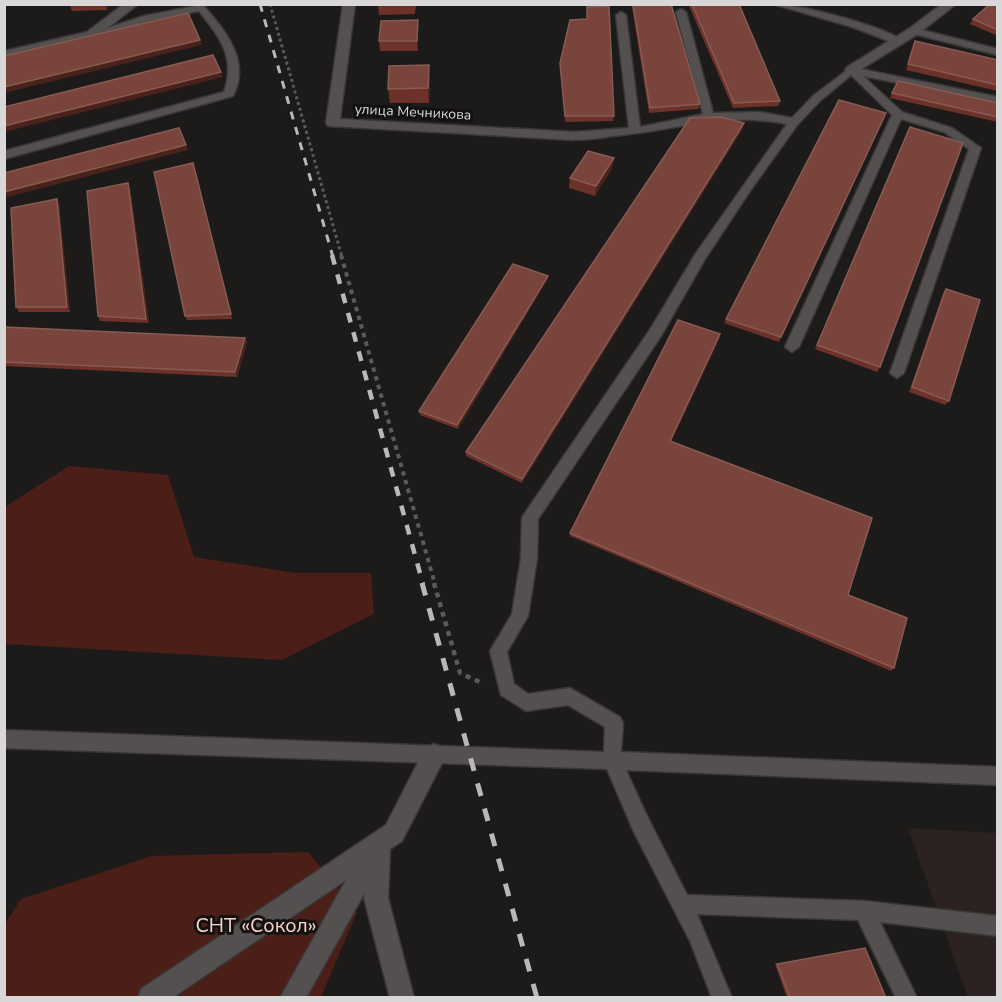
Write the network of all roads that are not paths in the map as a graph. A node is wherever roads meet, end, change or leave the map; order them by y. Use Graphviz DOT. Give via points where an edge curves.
graph roads {
  1 [pos="132,4"];
  2 [pos="349,4"];
  3 [pos="778,4"];
  4 [pos="950,4"];
  5 [pos="681,12"];
  6 [pos="621,15"];
  7 [pos="914,31"];
  8 [pos="91,35"];
  9 [pos="898,41"];
  10 [pos="998,51"];
  11 [pos="4,55"];
  12 [pos="851,70"];
  13 [pos="998,100"];
  14 [pos="898,114"];
  15 [pos="710,117"];
  16 [pos="794,122"];
  17 [pos="635,131"];
  18 [pos="574,136"];
  19 [pos="4,155"];
  20 [pos="792,346"];
  21 [pos="897,373"];
  22 [pos="4,739"];
  23 [pos="434,755"];
  24 [pos="612,760"];
  25 [pos="998,776"];
  26 [pos="379,844"];
  27 [pos="681,904"];
  28 [pos="864,911"];
  29 [pos="998,926"];
  30 [pos="150,998"];
  31 [pos="292,998"];
  32 [pos="402,998"];
  33 [pos="722,998"];
  34 [pos="907,998"];
  1 -- 8 [label="street"];
  2 -- 18 [label="street, улица Мечникова" via="333,123"];
  3 -- 9 [label="lane"];
  4 -- 7 [label="street"];
  5 -- 15 [label="lane"];
  6 -- 17 [label="lane"];
  7 -- 9 [label="street"];
  7 -- 10 [label="lane"];
  8 -- 11 [label="street"];
  8 -- 19 [label="lane" via="201,8 234,57 233,84 229,94"];
  9 -- 12 [label="street"];
  12 -- 13 [label="lane"];
  12 -- 14 [label="lane"];
  12 -- 16 [label="lane"];
  14 -- 20 [label="lane"];
  14 -- 21 [label="lane" via="948,130 975,148"];
  15 -- 16 [label="lane" via="760,115"];
  15 -- 17 [label="lane"];
  16 -- 24 [label="lane" via="700,256 656,332 530,518 530,558 520,616 498,651 507,689 526,703 570,696 614,723"];
  17 -- 18 [label="lane"];
  22 -- 23 [label="lane"];
  23 -- 24 [label="lane"];
  23 -- 26 [label="street" via="394,833"];
  24 -- 25 [label="lane"];
  24 -- 27 [label="lane"];
  26 -- 30 [label="street"];
  26 -- 31 [label="street"];
  26 -- 32 [label="street" via="376,898"];
  27 -- 28 [label="lane"];
  27 -- 33 [label="lane"];
  28 -- 29 [label="lane"];
  28 -- 34 [label="lane"];
}
